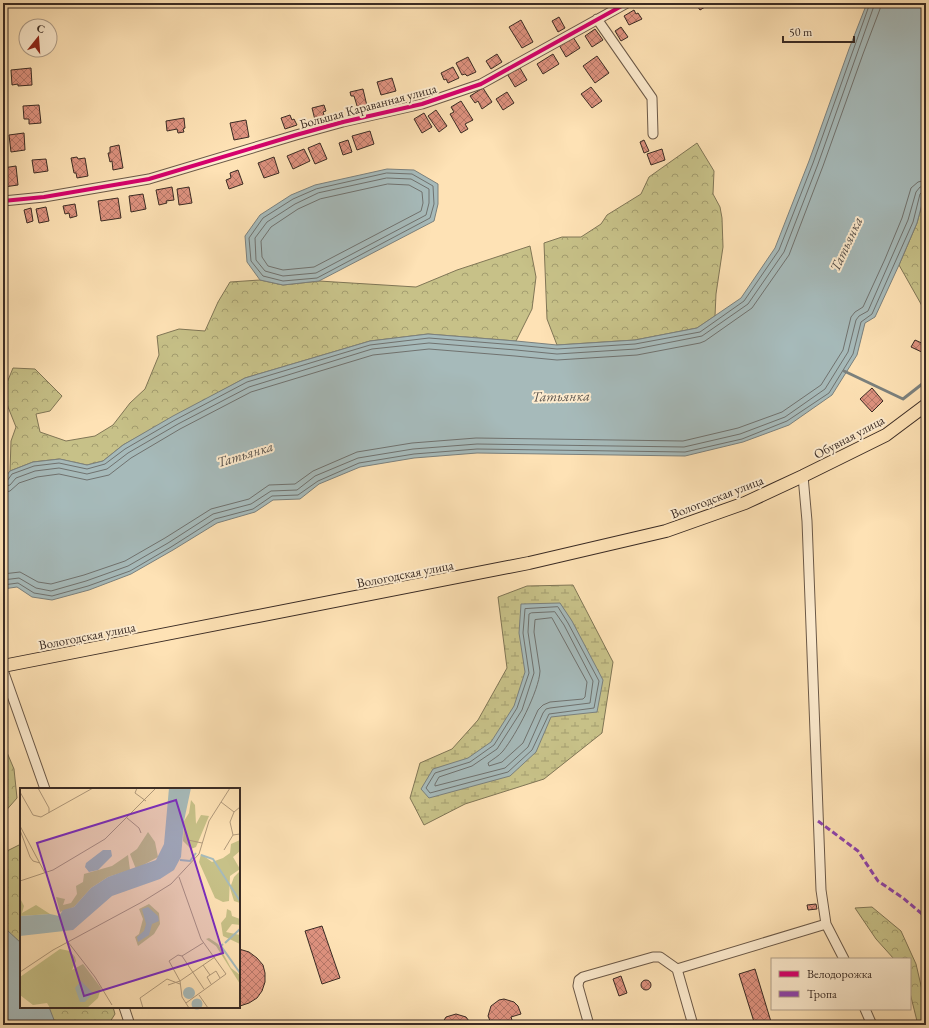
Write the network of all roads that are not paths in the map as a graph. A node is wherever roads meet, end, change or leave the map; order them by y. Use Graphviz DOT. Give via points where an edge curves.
graph roads {
  1 [pos="627,3"];
  2 [pos="597,19"];
  3 [pos="653,134"];
  4 [pos="3,201"];
  5 [pos="926,405"];
  6 [pos="803,476"];
  7 [pos="3,666"];
  8 [pos="3,670"];
  9 [pos="45,788"];
  10 [pos="826,924"];
  11 [pos="843,958"];
  12 [pos="677,969"];
  13 [pos="124,1008"];
  14 [pos="866,1010"];
  15 [pos="130,1025"];
  16 [pos="589,1025"];
  17 [pos="693,1025"];
  18 [pos="872,1025"];
  1 -- 2 [label="street, Большая Караванная улица"];
  2 -- 3 [label="street" via="652,98"];
  2 -- 4 [label="street, Большая Караванная улица" via="481,84 422,104 343,122 149,179 44,197"];
  5 -- 6 [label="main road, Обувная улица" via="886,435"];
  6 -- 7 [label="main road, Вологодская улица" via="745,503 666,530 598,547 371,595"];
  6 -- 10 [label="street" via="807,521 821,890"];
  8 -- 9 [label="street"];
  10 -- 11 [label="street"];
  10 -- 12 [label="street"];
  12 -- 16 [label="street" via="660,957 653,957 583,977 579,980 578,986"];
  12 -- 17 [label="street"];
  13 -- 15 [label="street"];
  14 -- 18 [label="street"];
}
